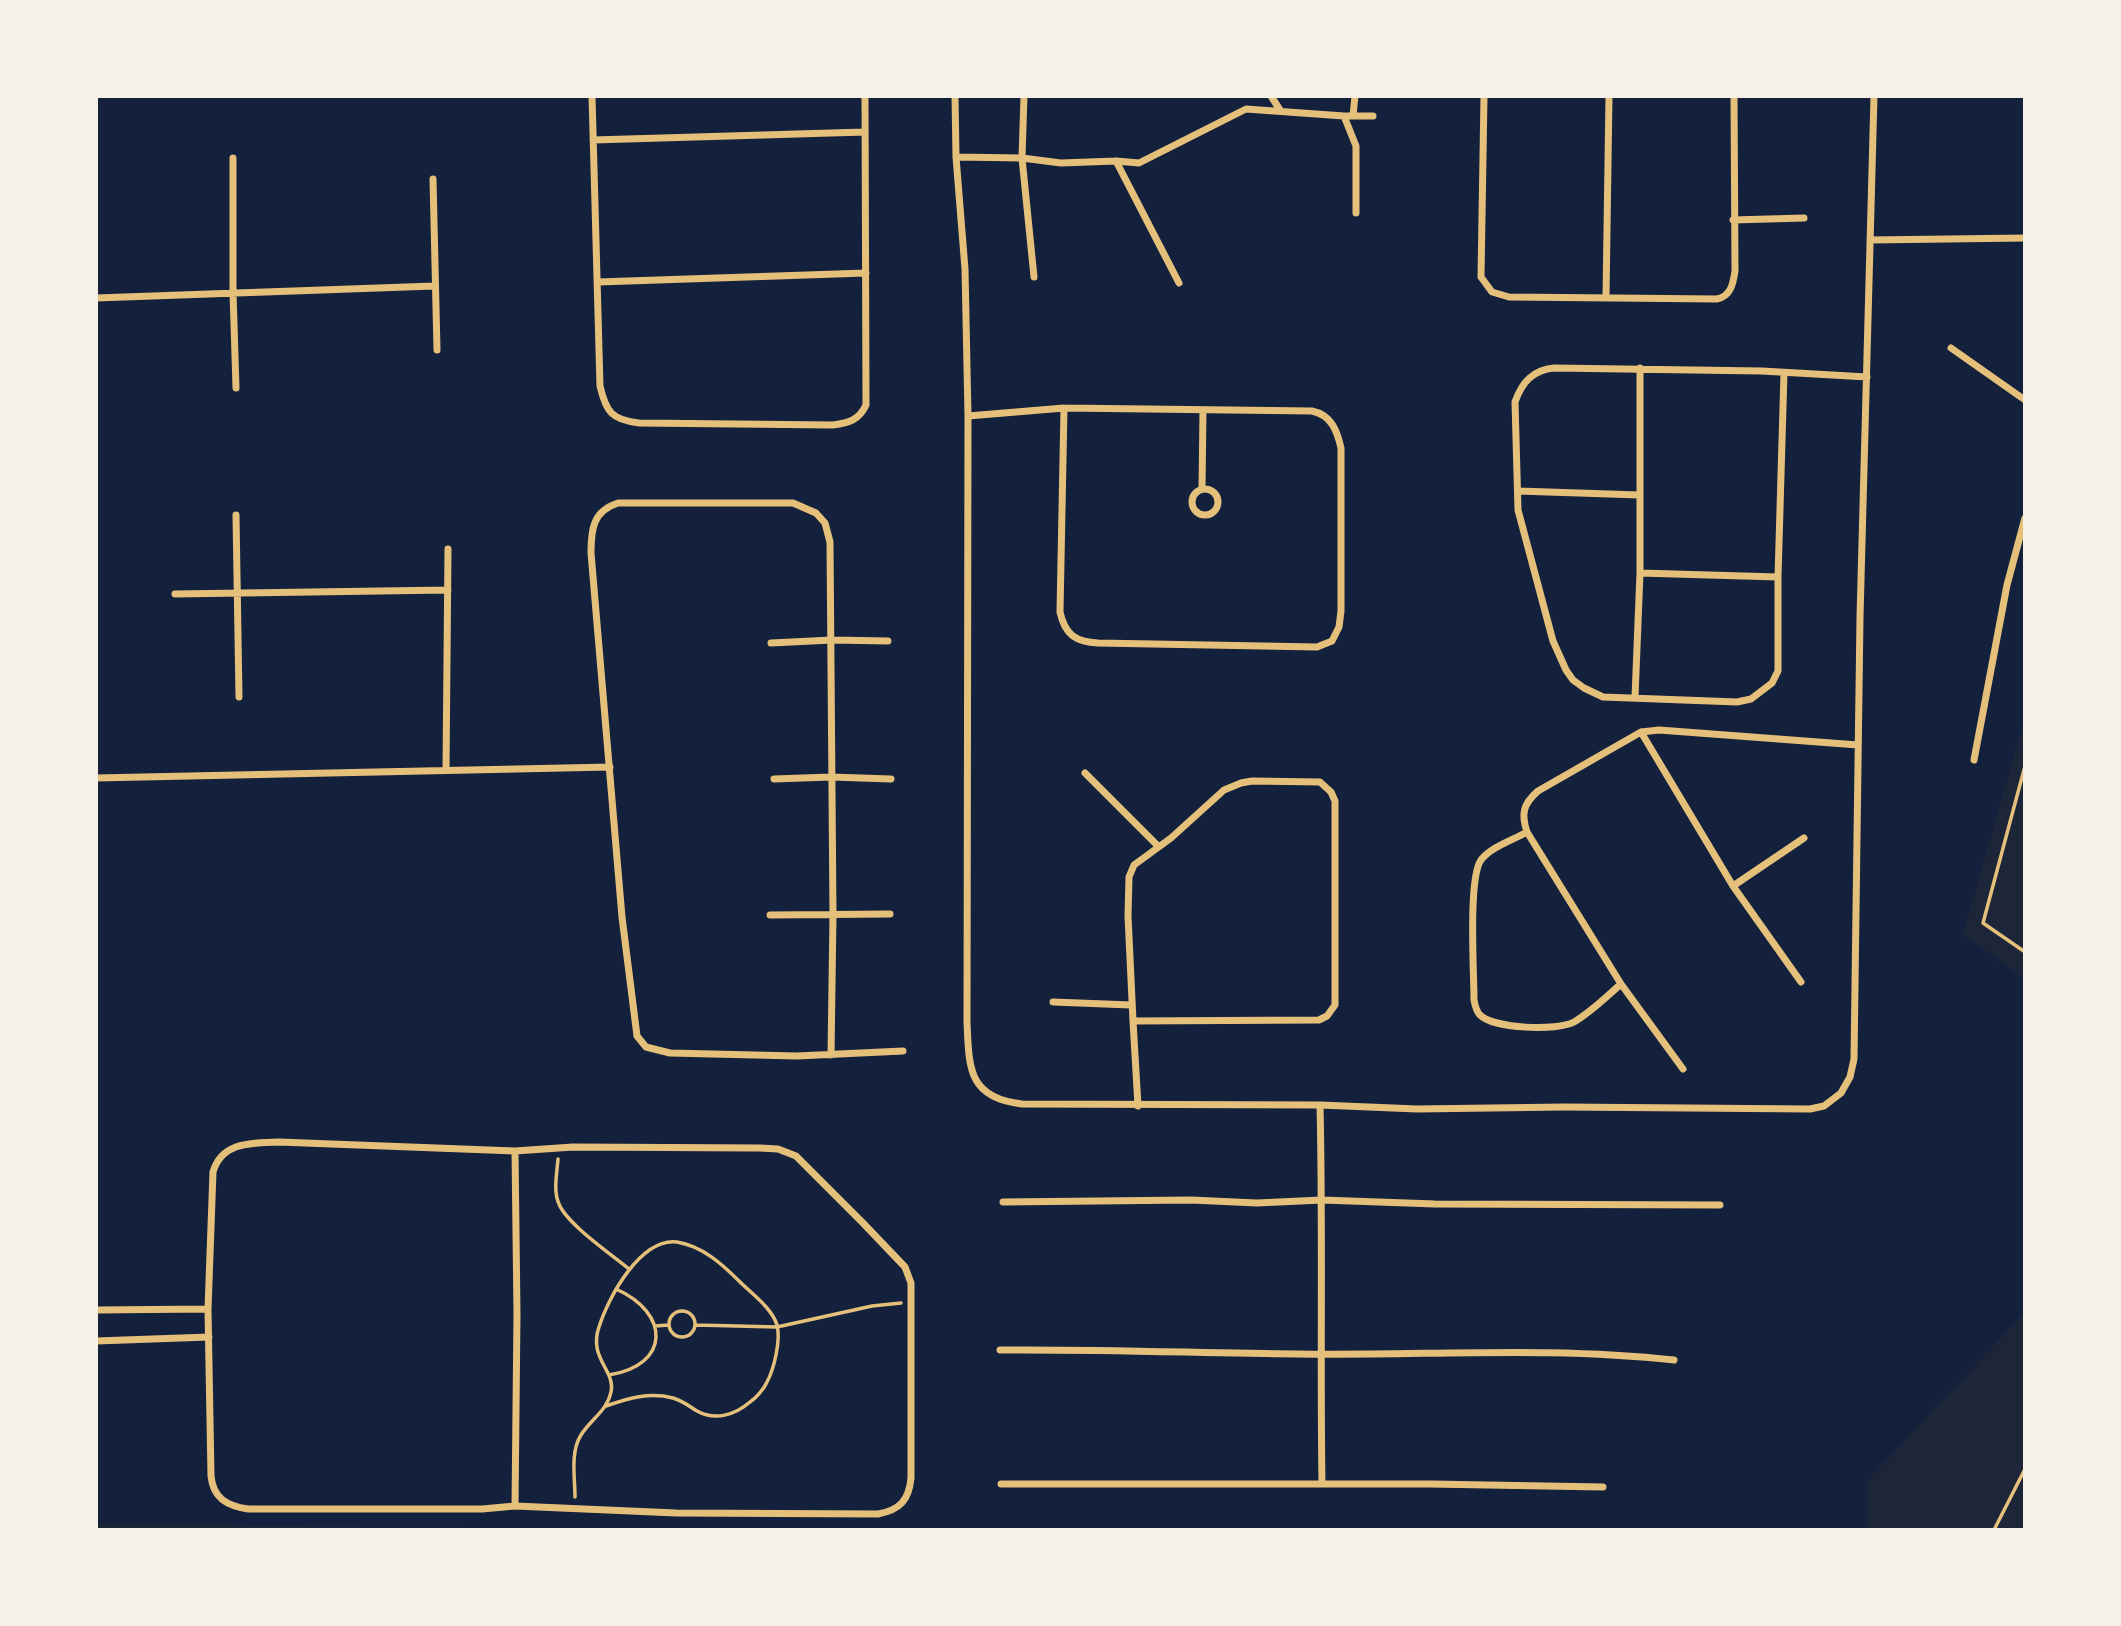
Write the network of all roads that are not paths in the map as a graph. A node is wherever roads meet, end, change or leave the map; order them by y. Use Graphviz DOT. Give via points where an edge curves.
graph roads {
  1 [pos="592,96"];
  2 [pos="865,96"];
  3 [pos="955,96"];
  4 [pos="1024,96"];
  5 [pos="1271,96"];
  6 [pos="1355,96"];
  7 [pos="1483,96"];
  8 [pos="1609,96"];
  9 [pos="1734,96"];
  10 [pos="1874,96"];
  11 [pos="1280,110"];
  12 [pos="1344,116"];
  13 [pos="1353,116"];
  14 [pos="1373,116"];
  15 [pos="865,132"];
  16 [pos="593,140"];
  17 [pos="956,157"];
  18 [pos="1022,158"];
  19 [pos="233,159"];
  20 [pos="1116,161"];
  21 [pos="433,179"];
  22 [pos="1356,213"];
  23 [pos="1804,218"];
  24 [pos="1733,220"];
  25 [pos="2025,238"];
  26 [pos="1870,240"];
  27 [pos="866,273"];
  28 [pos="1034,277"];
  29 [pos="598,282"];
  30 [pos="1179,283"];
  31 [pos="435,286"];
  32 [pos="233,292"];
  33 [pos="1606,297"];
  34 [pos="96,298"];
  35 [pos="1951,348"];
  36 [pos="437,350"];
  37 [pos="1640,368"];
  38 [pos="1784,373"];
  39 [pos="1867,377"];
  40 [pos="236,388"];
  41 [pos="2024,398"];
  42 [pos="1064,408"];
  43 [pos="1203,410"];
  44 [pos="968,416"];
  45 [pos="1202,489"];
  46 [pos="1518,491"];
  47 [pos="1639,495"];
  48 [pos="236,515"];
  49 [pos="2025,518"];
  50 [pos="448,549"];
  51 [pos="1640,573"];
  52 [pos="1778,577"];
  53 [pos="448,590"];
  54 [pos="237,593"];
  55 [pos="175,594"];
  56 [pos="832,640"];
  57 [pos="888,641"];
  58 [pos="771,643"];
  59 [pos="239,697"];
  60 [pos="1635,697"];
  61 [pos="1640,732"];
  62 [pos="1858,746"];
  63 [pos="1974,760"];
  64 [pos="610,767"];
  65 [pos="446,771"];
  66 [pos="1085,773"];
  67 [pos="831,777"];
  68 [pos="96,778"];
  69 [pos="774,779"];
  70 [pos="891,779"];
  71 [pos="1527,832"];
  72 [pos="1804,838"];
  73 [pos="1158,846"];
  74 [pos="1734,886"];
  75 [pos="770,915"];
  76 [pos="833,915"];
  77 [pos="890,915"];
  78 [pos="1801,982"];
  79 [pos="1621,984"];
  80 [pos="1053,1002"];
  81 [pos="1131,1005"];
  82 [pos="1133,1021"];
  83 [pos="904,1051"];
  84 [pos="831,1055"];
  85 [pos="1683,1069"];
  86 [pos="1320,1105"];
  87 [pos="1138,1106"];
  88 [pos="515,1151"];
  89 [pos="1322,1200"];
  90 [pos="1003,1202"];
  91 [pos="1720,1205"];
  92 [pos="208,1309"];
  93 [pos="96,1310"];
  94 [pos="209,1337"];
  95 [pos="96,1341"];
  96 [pos="1000,1350"];
  97 [pos="1320,1354"];
  98 [pos="1674,1360"];
  99 [pos="1002,1484"];
  100 [pos="1322,1484"];
  101 [pos="1603,1487"];
  102 [pos="515,1506"];
  1 -- 16 [label="street"];
  2 -- 15 [label="street"];
  3 -- 17 [label="street"];
  4 -- 18 [label="street"];
  5 -- 11 [label="street"];
  6 -- 13 [label="street"];
  7 -- 33 [label="street" via="1481,277 1485,286 1508,297"];
  8 -- 33 [label="street"];
  9 -- 24 [label="street"];
  10 -- 26 [label="street"];
  11 -- 12 [label="street"];
  11 -- 20 [label="street" via="1246,109 1139,163"];
  12 -- 13 [label="street"];
  12 -- 22 [label="street" via="1356,146"];
  13 -- 14 [label="street"];
  15 -- 16 [label="street"];
  15 -- 27 [label="street"];
  16 -- 29 [label="street"];
  17 -- 18 [label="street"];
  17 -- 44 [label="street" via="965,270"];
  18 -- 20 [label="street" via="1061,163"];
  18 -- 28 [label="street"];
  19 -- 32 [label="street"];
  20 -- 30 [label="street"];
  21 -- 31 [label="street"];
  23 -- 24 [label="street"];
  24 -- 33 [label="street" via="1733,282 1722,298"];
  25 -- 26 [label="street"];
  26 -- 39 [label="street"];
  27 -- 29 [label="street"];
  27 -- 29 [label="street" via="866,405 854,420 833,425 639,423 615,417 600,386"];
  31 -- 32 [label="street"];
  31 -- 36 [label="street"];
  32 -- 34 [label="street"];
  32 -- 40 [label="street"];
  35 -- 41 [label="street"];
  37 -- 38 [label="street"];
  37 -- 46 [label="street" via="1541,369 1529,378 1515,402"];
  37 -- 47 [label="street"];
  38 -- 39 [label="street"];
  38 -- 52 [label="street"];
  39 -- 62 [label="street"];
  42 -- 43 [label="street"];
  42 -- 43 [label="street" via="1060,612 1070,635 1084,643 1326,645 1336,636 1341,611 1341,448 1334,424 1312,411"];
  42 -- 44 [label="street"];
  43 -- 45 [label="street"];
  44 -- 87 [label="street" via="970,1065 986,1094 1005,1102"];
  46 -- 47 [label="street"];
  46 -- 60 [label="street" via="1522,529 1566,670 1584,688 1603,697"];
  47 -- 51 [label="street"];
  48 -- 54 [label="street"];
  49 -- 63 [label="street" via="2007,585"];
  50 -- 53 [label="street"];
  51 -- 52 [label="street"];
  51 -- 60 [label="street"];
  52 -- 60 [label="street" via="1779,660 1772,683 1746,701"];
  53 -- 54 [label="street"];
  53 -- 65 [label="street"];
  54 -- 55 [label="street"];
  54 -- 59 [label="street"];
  56 -- 57 [label="street"];
  56 -- 58 [label="street"];
  56 -- 64 [label="street" via="828,532 811,509 793,503 727,502 608,506 596,517 591,553"];
  56 -- 67 [label="street"];
  61 -- 62 [label="street"];
  61 -- 71 [label="street" via="1530,798 1523,810"];
  61 -- 74 [label="street"];
  62 -- 86 [label="street" via="1854,1059 1846,1086 1833,1101 1810,1110"];
  64 -- 65 [label="street"];
  64 -- 84 [label="street" via="634,1026 640,1041 670,1053"];
  65 -- 68 [label="street"];
  66 -- 73 [label="street"];
  67 -- 69 [label="street"];
  67 -- 70 [label="street"];
  67 -- 76 [label="street"];
  71 -- 79 [label="street"];
  71 -- 79 [label="street" via="1488,853 1478,866 1474,887 1476,1009 1495,1024 1561,1027 1583,1016"];
  72 -- 74 [label="street"];
  73 -- 81 [label="street" via="1134,865 1129,877"];
  73 -- 82 [label="street" via="1224,790 1241,783 1324,784 1335,801 1335,1005 1319,1020"];
  74 -- 78 [label="street"];
  75 -- 76 [label="street"];
  76 -- 77 [label="street"];
  76 -- 84 [label="street"];
  79 -- 85 [label="street"];
  80 -- 81 [label="street"];
  81 -- 82 [label="street"];
  82 -- 87 [label="street"];
  83 -- 84 [label="street"];
  86 -- 87 [label="street"];
  86 -- 89 [label="street"];
  88 -- 92 [label="street" via="279,1142 232,1148 215,1165 212,1181"];
  88 -- 102 [label="street"];
  88 -- 102 [label="street" via="760,1148 789,1152 905,1267 911,1283 911,1478 910,1491 898,1508 878,1514 676,1513"];
  89 -- 90 [label="street"];
  89 -- 91 [label="street"];
  89 -- 97 [label="street"];
  92 -- 93 [label="street"];
  92 -- 94 [label="street"];
  94 -- 95 [label="street"];
  94 -- 102 [label="street" via="212,1485 227,1504 306,1510"];
  96 -- 97 [label="street"];
  97 -- 98 [label="street" via="1540,1352"];
  97 -- 100 [label="street"];
  99 -- 100 [label="street"];
  100 -- 101 [label="street"];
}
